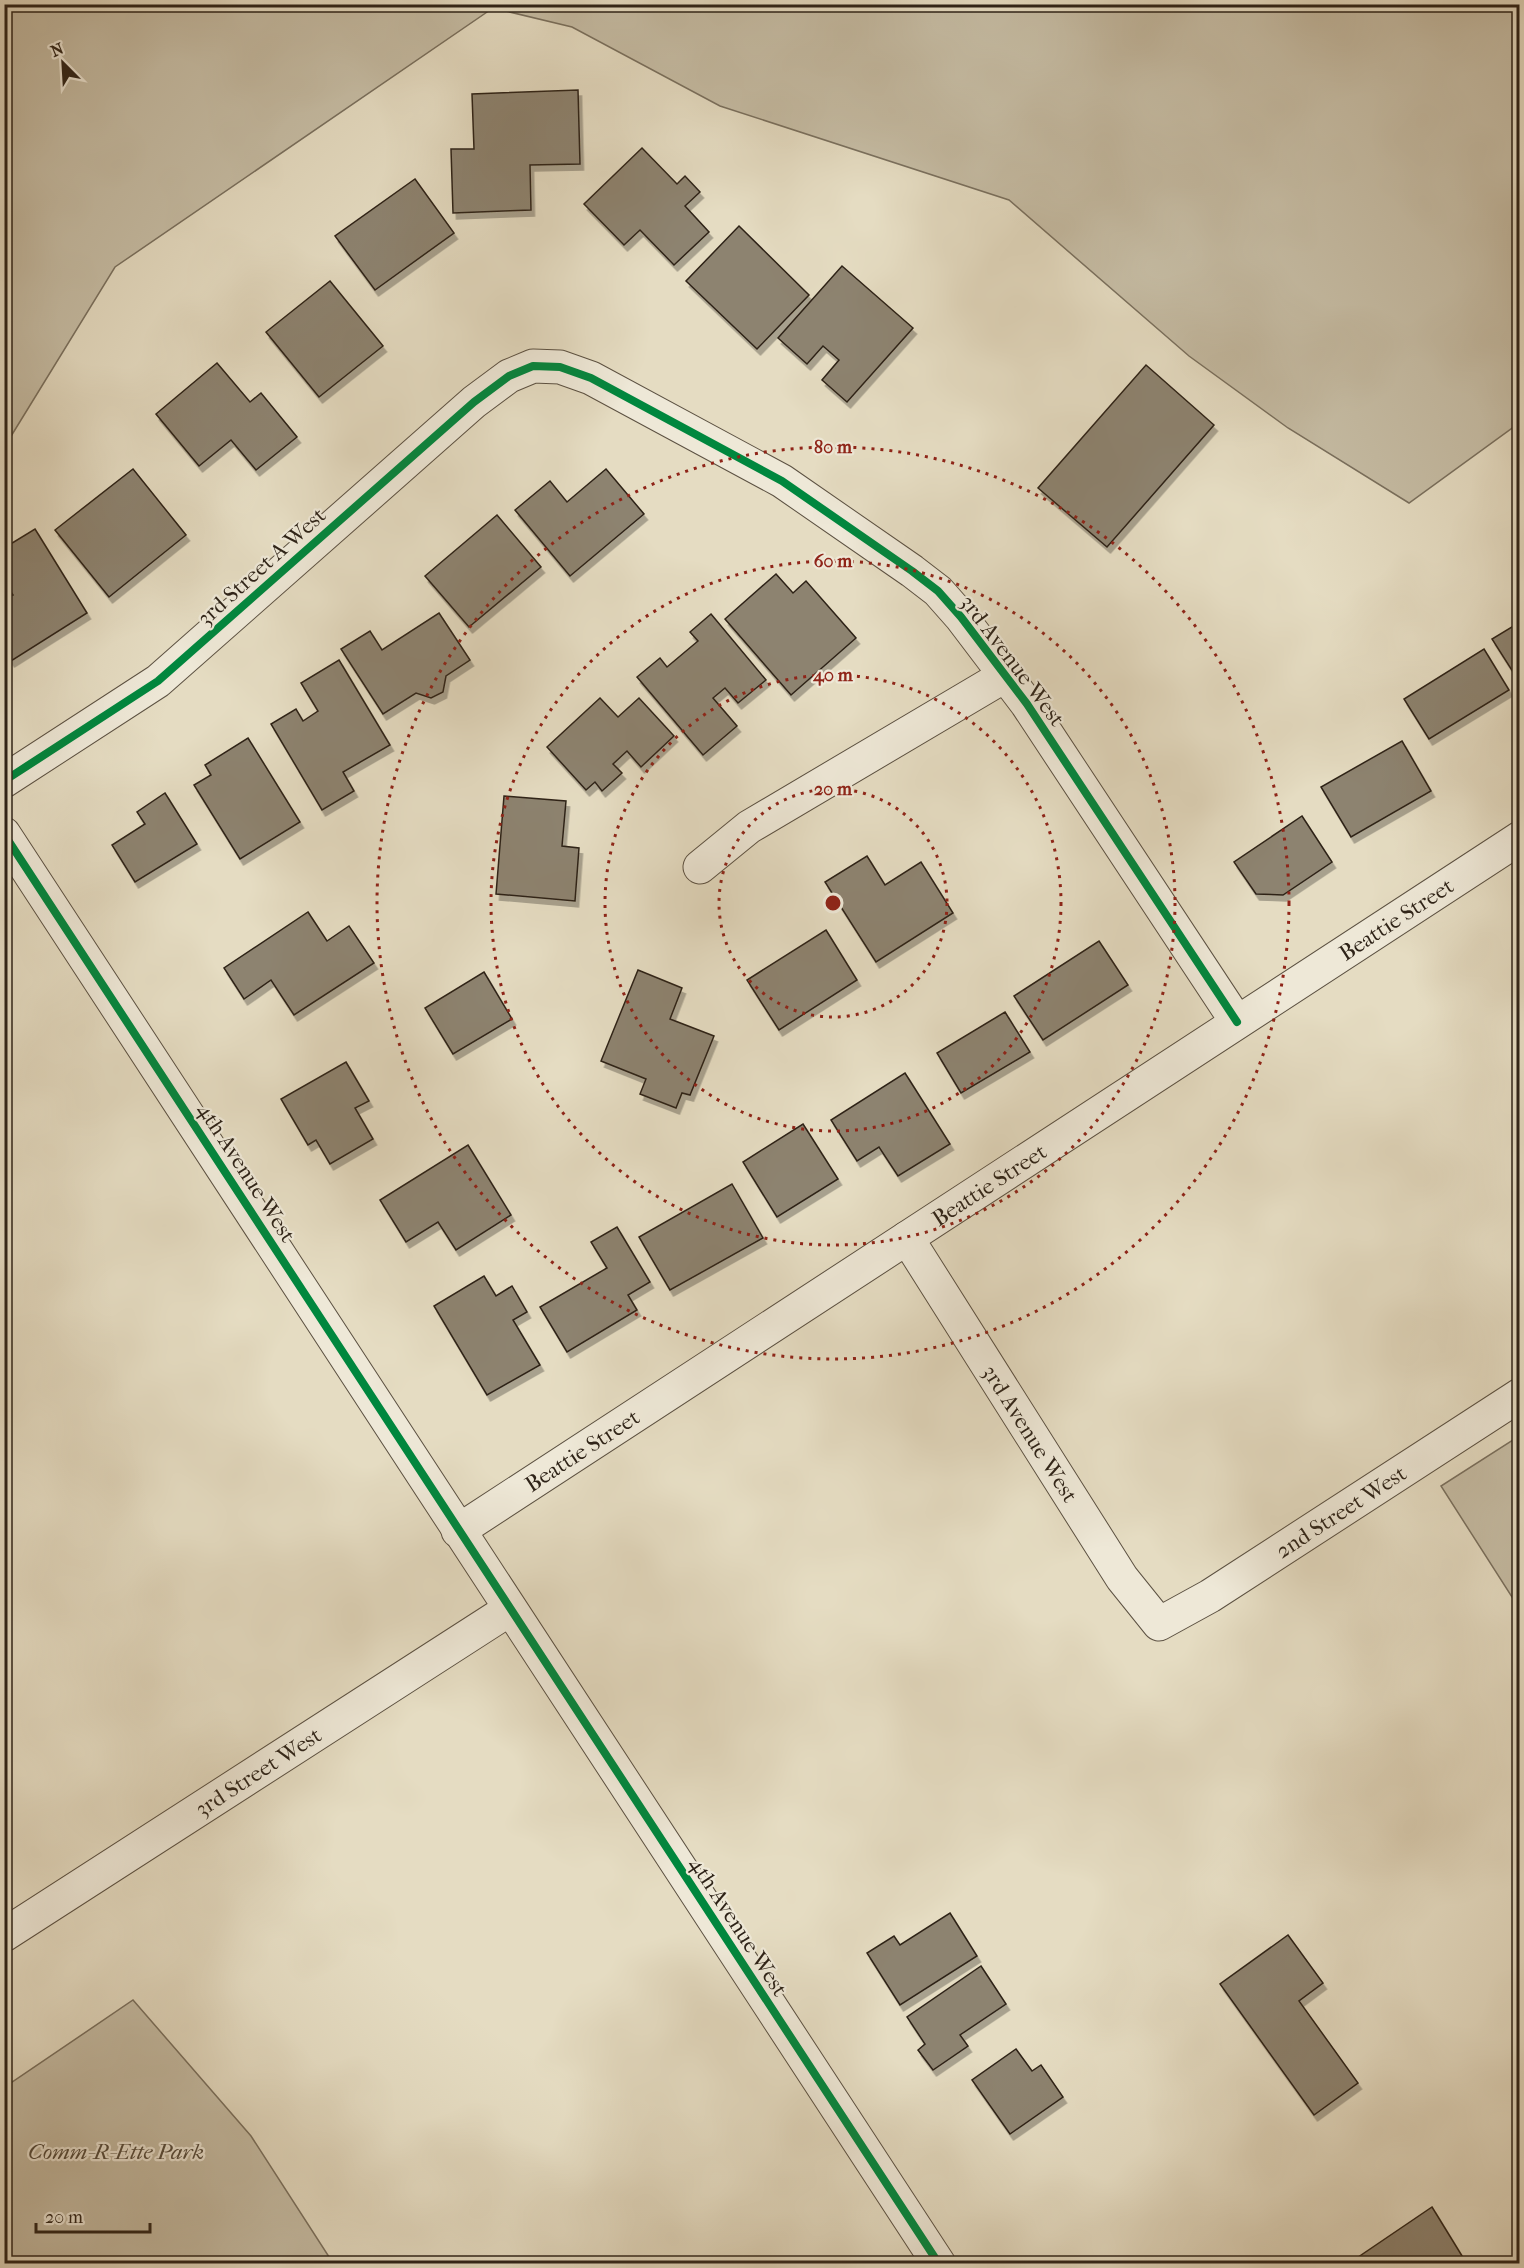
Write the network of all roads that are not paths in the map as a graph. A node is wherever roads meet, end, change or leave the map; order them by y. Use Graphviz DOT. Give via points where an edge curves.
graph roads {
  1 [pos="532,366"];
  2 [pos="1006,675"];
  3 [pos="4,781"];
  4 [pos="4,834"];
  5 [pos="1520,838"];
  6 [pos="700,867"];
  7 [pos="1237,1022"];
  8 [pos="908,1238"];
  9 [pos="1520,1395"];
  10 [pos="458,1531"];
  11 [pos="510,1609"];
  12 [pos="1159,1624"];
  13 [pos="4,1935"];
  14 [pos="939,2264"];
  1 -- 2 [label="street, 3rd Avenue West" via="560,367 600,381 782,481 938,591"];
  1 -- 3 [label="street, 3rd Street A West" via="509,376 474,402 158,681"];
  2 -- 6 [label="street" via="749,827"];
  2 -- 7 [label="street, 3rd Avenue West"];
  4 -- 10 [label="street, 4th Avenue West"];
  5 -- 7 [label="street, Beattie Street"];
  7 -- 8 [label="street, Beattie Street"];
  8 -- 10 [label="street, Beattie Street"];
  8 -- 12 [label="street, 3rd Avenue West" via="1122,1578"];
  9 -- 12 [label="street, 2nd Street West" via="1210,1596"];
  10 -- 11 [label="street, 4th Avenue West"];
  11 -- 13 [label="street, 3rd Street West"];
  11 -- 14 [label="street, 4th Avenue West"];
}
